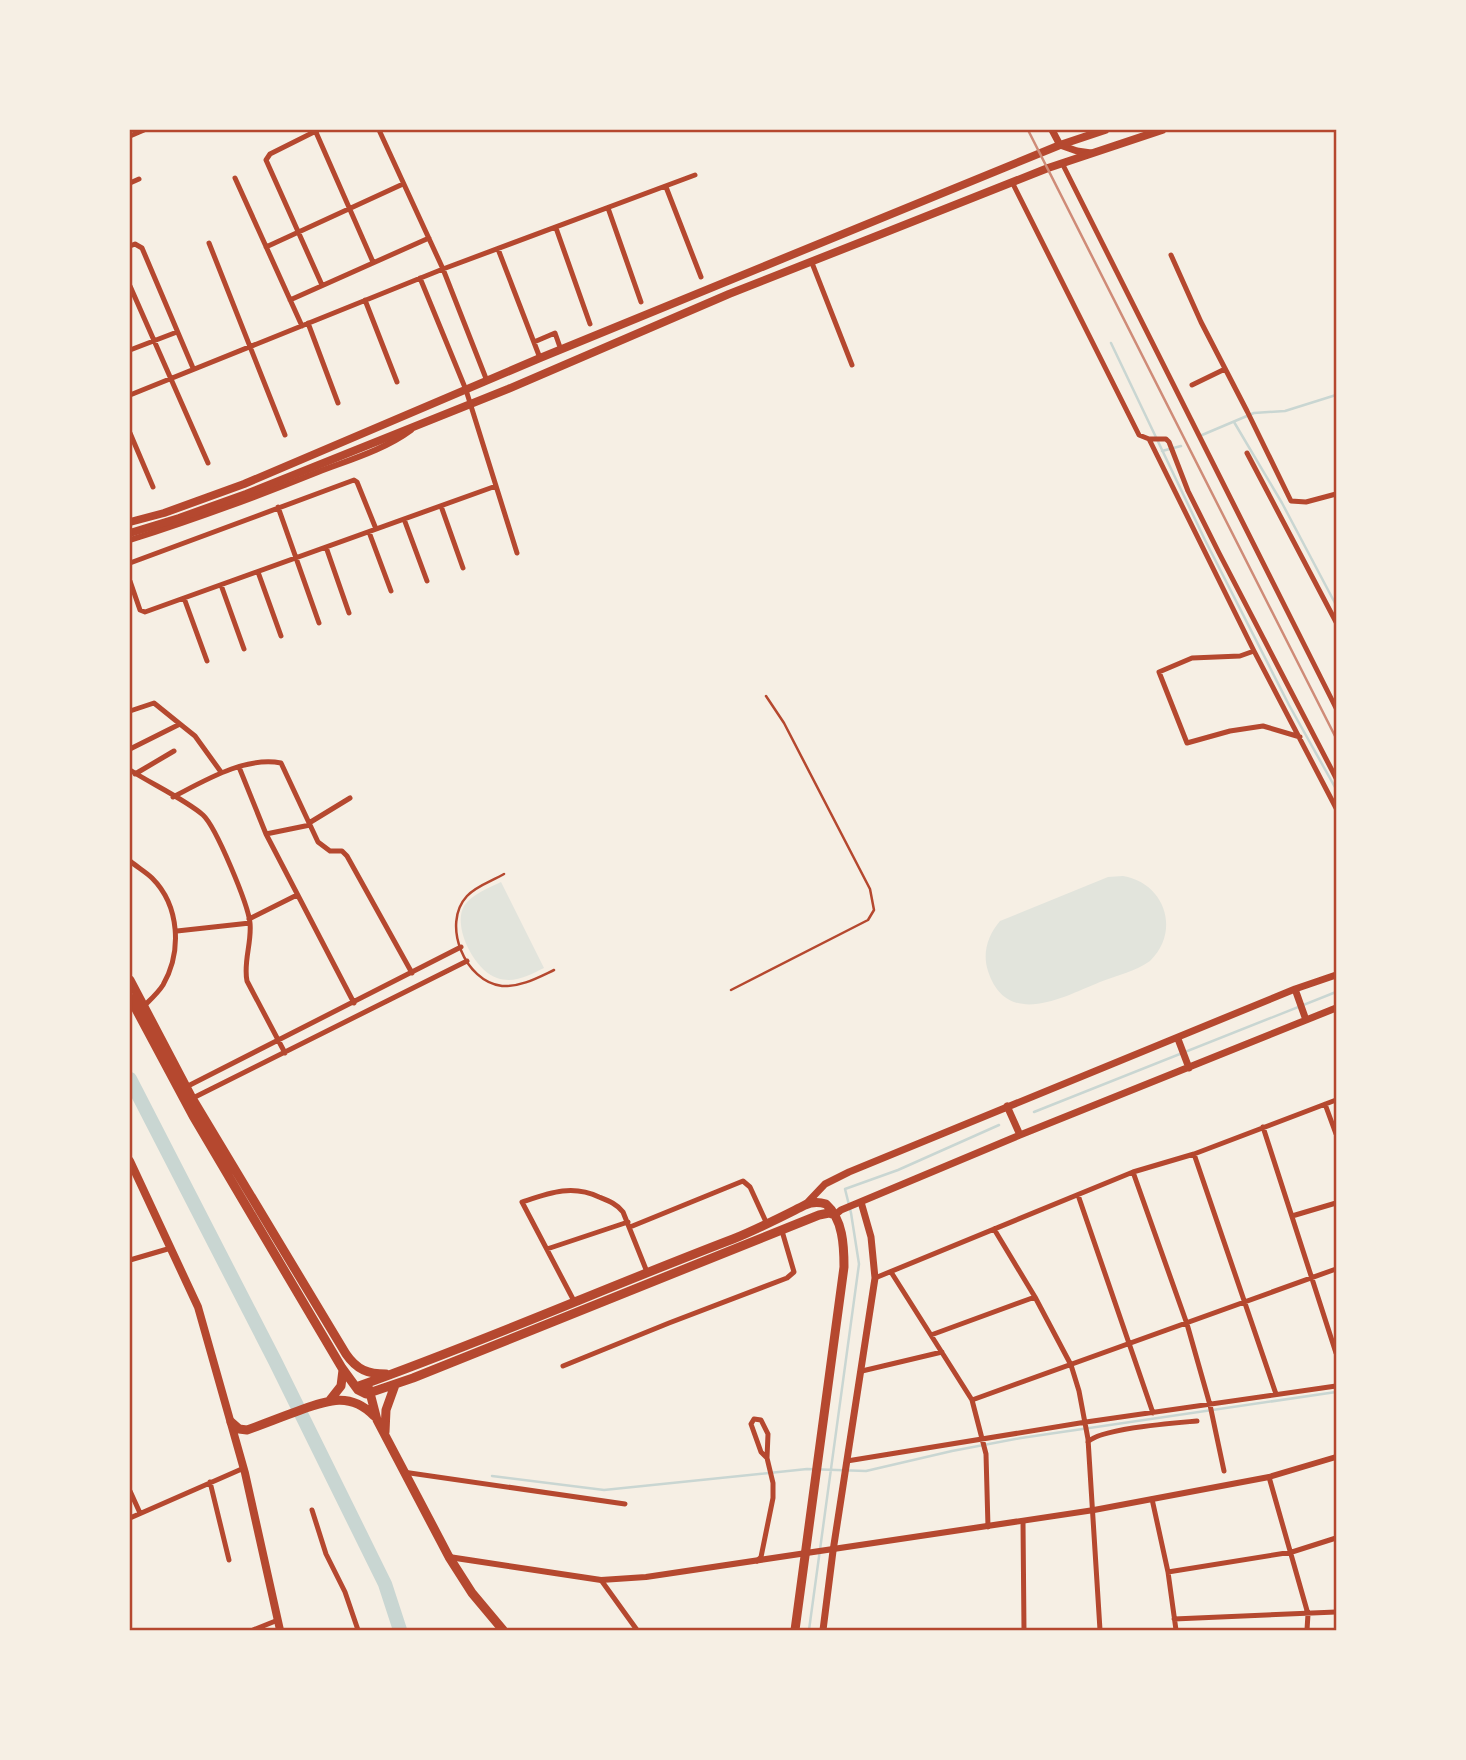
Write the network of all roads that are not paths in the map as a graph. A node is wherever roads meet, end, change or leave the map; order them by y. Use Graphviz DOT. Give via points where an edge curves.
graph roads {
  1 [pos="144,130"];
  2 [pos="316,130"];
  3 [pos="379,130"];
  4 [pos="1052,130"];
  5 [pos="1105,130"];
  6 [pos="1162,130"];
  7 [pos="1140,133"];
  8 [pos="130,136"];
  9 [pos="1060,145"];
  10 [pos="1091,153"];
  11 [pos="1062,163"];
  12 [pos="695,175"];
  13 [pos="139,178"];
  14 [pos="235,178"];
  15 [pos="1012,182"];
  16 [pos="130,183"];
  17 [pos="403,184"];
  18 [pos="666,187"];
  19 [pos="608,208"];
  20 [pos="348,209"];
  21 [pos="556,228"];
  22 [pos="298,232"];
  23 [pos="429,238"];
  24 [pos="209,243"];
  25 [pos="130,246"];
  26 [pos="266,247"];
  27 [pos="498,248"];
  28 [pos="1171,255"];
  29 [pos="373,262"];
  30 [pos="812,263"];
  31 [pos="443,268"];
  32 [pos="701,277"];
  33 [pos="420,278"];
  34 [pos="322,285"];
  35 [pos="130,286"];
  36 [pos="290,300"];
  37 [pos="365,300"];
  38 [pos="641,302"];
  39 [pos="590,324"];
  40 [pos="305,325"];
  41 [pos="177,332"];
  42 [pos="154,340"];
  43 [pos="534,342"];
  44 [pos="251,346"];
  45 [pos="130,350"];
  46 [pos="561,350"];
  47 [pos="540,358"];
  48 [pos="852,365"];
  49 [pos="193,368"];
  50 [pos="1225,369"];
  51 [pos="502,375"];
  52 [pos="171,377"];
  53 [pos="397,382"];
  54 [pos="485,382"];
  55 [pos="1192,385"];
  56 [pos="508,389"];
  57 [pos="466,390"];
  58 [pos="130,395"];
  59 [pos="488,397"];
  60 [pos="338,403"];
  61 [pos="471,404"];
  62 [pos="418,424"];
  63 [pos="130,433"];
  64 [pos="285,435"];
  65 [pos="1152,439"];
  66 [pos="1247,453"];
  67 [pos="208,463"];
  68 [pos="1180,472"];
  69 [pos="1168,477"];
  70 [pos="496,486"];
  71 [pos="153,487"];
  72 [pos="1188,491"];
  73 [pos="1336,494"];
  74 [pos="1178,496"];
  75 [pos="441,506"];
  76 [pos="278,507"];
  77 [pos="404,519"];
  78 [pos="130,522"];
  79 [pos="372,531"];
  80 [pos="130,533"];
  81 [pos="130,540"];
  82 [pos="1212,541"];
  83 [pos="1202,545"];
  84 [pos="326,547"];
  85 [pos="517,553"];
  86 [pos="1219,554"];
  87 [pos="296,558"];
  88 [pos="1209,558"];
  89 [pos="130,564"];
  90 [pos="463,568"];
  91 [pos="258,572"];
  92 [pos="130,581"];
  93 [pos="427,581"];
  94 [pos="221,585"];
  95 [pos="391,591"];
  96 [pos="184,598"];
  97 [pos="349,613"];
  98 [pos="1336,622"];
  99 [pos="319,623"];
  100 [pos="281,636"];
  101 [pos="244,649"];
  102 [pos="1254,651"];
  103 [pos="207,661"];
  104 [pos="766,696"];
  105 [pos="1336,708"];
  106 [pos="130,711"];
  107 [pos="180,724"];
  108 [pos="1300,737"];
  109 [pos="130,749"];
  110 [pos="174,751"];
  111 [pos="1323,753"];
  112 [pos="1310,756"];
  113 [pos="239,767"];
  114 [pos="132,772"];
  115 [pos="221,772"];
  116 [pos="1336,778"];
  117 [pos="173,797"];
  118 [pos="350,798"];
  119 [pos="1336,808"];
  120 [pos="309,824"];
  121 [pos="266,834"];
  122 [pos="130,862"];
  123 [pos="504,874"];
  124 [pos="298,895"];
  125 [pos="250,921"];
  126 [pos="177,931"];
  127 [pos="461,947"];
  128 [pos="467,961"];
  129 [pos="554,970"];
  130 [pos="412,973"];
  131 [pos="1336,975"];
  132 [pos="130,980"];
  133 [pos="732,990"];
  134 [pos="1296,992"];
  135 [pos="130,998"];
  136 [pos="354,1003"];
  137 [pos="143,1007"];
  138 [pos="1336,1008"];
  139 [pos="1306,1018"];
  140 [pos="278,1041"];
  141 [pos="1179,1042"];
  142 [pos="285,1053"];
  143 [pos="1188,1065"];
  144 [pos="182,1089"];
  145 [pos="188,1100"];
  146 [pos="1336,1100"];
  147 [pos="1325,1104"];
  148 [pos="1007,1106"];
  149 [pos="1263,1127"];
  150 [pos="1336,1134"];
  151 [pos="1020,1135"];
  152 [pos="1194,1154"];
  153 [pos="130,1161"];
  154 [pos="1133,1172"];
  155 [pos="1078,1195"];
  156 [pos="858,1203"];
  157 [pos="1336,1203"];
  158 [pos="806,1205"];
  159 [pos="838,1213"];
  160 [pos="1292,1216"];
  161 [pos="629,1224"];
  162 [pos="767,1225"];
  163 [pos="994,1229"];
  164 [pos="782,1231"];
  165 [pos="171,1248"];
  166 [pos="547,1249"];
  167 [pos="130,1260"];
  168 [pos="1336,1269"];
  169 [pos="647,1272"];
  170 [pos="891,1272"];
  171 [pos="875,1278"];
  172 [pos="1311,1278"];
  173 [pos="1035,1297"];
  174 [pos="574,1301"];
  175 [pos="1246,1302"];
  176 [pos="1187,1324"];
  177 [pos="931,1335"];
  178 [pos="1129,1343"];
  179 [pos="942,1352"];
  180 [pos="1336,1353"];
  181 [pos="1071,1365"];
  182 [pos="563,1366"];
  183 [pos="342,1368"];
  184 [pos="862,1371"];
  185 [pos="391,1374"];
  186 [pos="372,1381"];
  187 [pos="395,1385"];
  188 [pos="1336,1386"];
  189 [pos="356,1387"];
  190 [pos="369,1394"];
  191 [pos="1276,1394"];
  192 [pos="972,1400"];
  193 [pos="327,1401"];
  194 [pos="1211,1409"];
  195 [pos="1153,1413"];
  196 [pos="230,1418"];
  197 [pos="377,1420"];
  198 [pos="1197,1421"];
  199 [pos="1086,1424"];
  200 [pos="386,1437"];
  201 [pos="984,1440"];
  202 [pos="1088,1440"];
  203 [pos="1336,1457"];
  204 [pos="767,1458"];
  205 [pos="847,1462"];
  206 [pos="244,1468"];
  207 [pos="1224,1471"];
  208 [pos="403,1472"];
  209 [pos="1269,1477"];
  210 [pos="210,1482"];
  211 [pos="130,1491"];
  212 [pos="1153,1499"];
  213 [pos="625,1504"];
  214 [pos="312,1510"];
  215 [pos="1094,1510"];
  216 [pos="140,1513"];
  217 [pos="130,1518"];
  218 [pos="1023,1522"];
  219 [pos="988,1527"];
  220 [pos="1336,1538"];
  221 [pos="831,1551"];
  222 [pos="1292,1552"];
  223 [pos="807,1554"];
  224 [pos="449,1557"];
  225 [pos="229,1560"];
  226 [pos="757,1561"];
  227 [pos="1168,1572"];
  228 [pos="601,1580"];
  229 [pos="1336,1612"];
  230 [pos="1308,1614"];
  231 [pos="1174,1619"];
  232 [pos="278,1620"];
  233 [pos="253,1630"];
  234 [pos="280,1630"];
  235 [pos="358,1630"];
  236 [pos="503,1630"];
  237 [pos="637,1630"];
  238 [pos="795,1630"];
  239 [pos="823,1630"];
  240 [pos="1024,1630"];
  241 [pos="1100,1630"];
  242 [pos="1176,1630"];
  243 [pos="1307,1630"];
  1 -- 8 [label="street"];
  2 -- 20 [label="street"];
  2 -- 22 [label="street" via="267,159"];
  3 -- 17 [label="street"];
  4 -- 9 [label="main road"];
  5 -- 9 [label="main road"];
  6 -- 7 [label="main road"];
  7 -- 10 [label="main road"];
  9 -- 10 [label="main road"];
  9 -- 46 [label="main road"];
  10 -- 11 [label="main road"];
  11 -- 15 [label="main road"];
  11 -- 105 [label="street"];
  12 -- 18 [label="street"];
  13 -- 16 [label="street"];
  14 -- 26 [label="street"];
  15 -- 30 [label="main road"];
  15 -- 65 [label="street" via="1139,435"];
  17 -- 20 [label="street"];
  17 -- 23 [label="street"];
  18 -- 19 [label="street"];
  18 -- 32 [label="street"];
  19 -- 21 [label="street"];
  19 -- 38 [label="street"];
  20 -- 22 [label="street"];
  20 -- 29 [label="street"];
  21 -- 27 [label="street"];
  21 -- 39 [label="street"];
  22 -- 26 [label="street"];
  22 -- 34 [label="street"];
  23 -- 29 [label="street"];
  23 -- 31 [label="street"];
  24 -- 44 [label="street"];
  25 -- 41 [label="street" via="142,248"];
  26 -- 36 [label="street"];
  27 -- 31 [label="street"];
  27 -- 43 [label="street"];
  28 -- 50 [label="street"];
  29 -- 34 [label="street"];
  30 -- 48 [label="street"];
  30 -- 56 [label="main road"];
  31 -- 33 [label="street"];
  31 -- 54 [label="street"];
  33 -- 37 [label="street"];
  33 -- 57 [label="street"];
  34 -- 36 [label="street"];
  35 -- 42 [label="street"];
  36 -- 40 [label="street"];
  37 -- 40 [label="street"];
  37 -- 53 [label="street"];
  40 -- 44 [label="street"];
  40 -- 60 [label="street"];
  41 -- 42 [label="street"];
  41 -- 49 [label="street"];
  42 -- 45 [label="street"];
  42 -- 52 [label="street"];
  43 -- 46 [label="street" via="555,333"];
  43 -- 47 [label="street"];
  44 -- 49 [label="street"];
  44 -- 64 [label="street"];
  46 -- 47 [label="main road"];
  47 -- 51 [label="main road"];
  49 -- 52 [label="street"];
  50 -- 55 [label="street"];
  50 -- 73 [label="street" via="1291,501"];
  51 -- 54 [label="main road"];
  51 -- 56 [label="lane"];
  52 -- 58 [label="street"];
  52 -- 67 [label="street"];
  54 -- 57 [label="main road"];
  54 -- 59 [label="lane"];
  56 -- 59 [label="main road"];
  57 -- 61 [label="street"];
  57 -- 78 [label="main road" via="244,484"];
  59 -- 61 [label="main road"];
  61 -- 62 [label="main road"];
  61 -- 70 [label="street"];
  62 -- 80 [label="main road" via="246,494"];
  62 -- 81 [label="street" via="399,439 369,452"];
  63 -- 71 [label="street"];
  65 -- 68 [label="street" via="1166,439"];
  65 -- 69 [label="street"];
  66 -- 98 [label="street"];
  68 -- 69 [label="street"];
  68 -- 72 [label="street"];
  69 -- 74 [label="street"];
  70 -- 75 [label="street"];
  70 -- 85 [label="street"];
  72 -- 74 [label="street"];
  72 -- 82 [label="street"];
  74 -- 83 [label="street"];
  75 -- 77 [label="street"];
  75 -- 90 [label="street"];
  76 -- 79 [label="street" via="356,480"];
  76 -- 87 [label="street"];
  76 -- 89 [label="street"];
  77 -- 79 [label="street"];
  77 -- 93 [label="street"];
  79 -- 84 [label="street"];
  79 -- 95 [label="street"];
  82 -- 83 [label="street"];
  82 -- 86 [label="street"];
  83 -- 88 [label="street"];
  84 -- 87 [label="street"];
  84 -- 97 [label="street"];
  86 -- 88 [label="street"];
  86 -- 111 [label="street"];
  87 -- 91 [label="street"];
  87 -- 99 [label="street"];
  88 -- 102 [label="street"];
  91 -- 94 [label="street"];
  91 -- 100 [label="street"];
  92 -- 96 [label="street" via="140,610 145,612"];
  94 -- 96 [label="street"];
  94 -- 101 [label="street"];
  96 -- 103 [label="street"];
  102 -- 108 [label="street"];
  102 -- 108 [label="street" via="1192,658 1159,672 1187,743 1264,726"];
  104 -- 133 [label="lane" via="870,888 874,910 868,920"];
  106 -- 107 [label="street" via="154,703"];
  107 -- 109 [label="street"];
  107 -- 115 [label="street" via="195,736"];
  108 -- 112 [label="street"];
  110 -- 114 [label="street"];
  111 -- 112 [label="street"];
  111 -- 116 [label="street"];
  112 -- 119 [label="street"];
  113 -- 115 [label="street"];
  113 -- 120 [label="street" via="281,763"];
  113 -- 121 [label="street"];
  114 -- 117 [label="street"];
  115 -- 117 [label="street"];
  117 -- 125 [label="street" via="209,823"];
  118 -- 120 [label="street"];
  120 -- 121 [label="street"];
  120 -- 130 [label="street" via="318,842 347,856"];
  121 -- 124 [label="street"];
  122 -- 126 [label="street" via="153,878 170,905"];
  123 -- 127 [label="lane" via="477,889 461,906 456,920"];
  124 -- 125 [label="street"];
  124 -- 136 [label="street"];
  125 -- 126 [label="street"];
  125 -- 140 [label="street" via="244,970"];
  126 -- 137 [label="street" via="173,962 162,987"];
  127 -- 128 [label="lane"];
  127 -- 130 [label="street"];
  128 -- 129 [label="lane" via="485,980 500,986 520,985"];
  128 -- 142 [label="street"];
  130 -- 136 [label="street"];
  131 -- 134 [label="main road"];
  132 -- 137 [label="highway"];
  134 -- 139 [label="main road"];
  134 -- 141 [label="main road"];
  135 -- 144 [label="highway"];
  136 -- 140 [label="street"];
  137 -- 144 [label="highway"];
  138 -- 139 [label="main road"];
  139 -- 143 [label="main road"];
  140 -- 142 [label="street"];
  140 -- 144 [label="street"];
  141 -- 143 [label="main road"];
  141 -- 148 [label="main road"];
  142 -- 145 [label="street"];
  143 -- 151 [label="main road"];
  144 -- 145 [label="highway"];
  145 -- 183 [label="highway"];
  145 -- 185 [label="highway" via="352,1364 364,1371"];
  146 -- 147 [label="street"];
  147 -- 149 [label="street"];
  147 -- 150 [label="street"];
  148 -- 151 [label="main road"];
  148 -- 158 [label="main road" via="849,1172 825,1185"];
  149 -- 152 [label="street"];
  149 -- 160 [label="street"];
  151 -- 156 [label="main road"];
  152 -- 154 [label="street"];
  152 -- 175 [label="street"];
  153 -- 165 [label="main road"];
  154 -- 155 [label="street"];
  154 -- 176 [label="street"];
  155 -- 163 [label="street"];
  155 -- 178 [label="street"];
  156 -- 159 [label="main road"];
  156 -- 171 [label="main road" via="871,1237"];
  157 -- 160 [label="street"];
  158 -- 159 [label="highway" via="826,1204"];
  158 -- 162 [label="highway"];
  159 -- 164 [label="highway"];
  159 -- 223 [label="highway" via="844,1267"];
  160 -- 172 [label="street"];
  161 -- 162 [label="street" via="743,1181 750,1186"];
  161 -- 166 [label="street"];
  161 -- 166 [label="street" via="616,1205 584,1191 559,1190 522,1202"];
  161 -- 169 [label="street"];
  162 -- 169 [label="highway"];
  163 -- 170 [label="street"];
  163 -- 173 [label="street"];
  164 -- 182 [label="street" via="794,1264 794,1272 787,1278"];
  164 -- 187 [label="highway"];
  165 -- 167 [label="street"];
  165 -- 196 [label="main road" via="198,1307"];
  166 -- 174 [label="street"];
  168 -- 172 [label="street"];
  169 -- 174 [label="highway"];
  170 -- 171 [label="street"];
  170 -- 177 [label="street"];
  171 -- 184 [label="main road"];
  172 -- 175 [label="street"];
  172 -- 180 [label="street"];
  173 -- 177 [label="street"];
  173 -- 181 [label="street"];
  174 -- 185 [label="highway"];
  175 -- 176 [label="street"];
  175 -- 191 [label="street"];
  176 -- 178 [label="street"];
  176 -- 194 [label="street"];
  177 -- 179 [label="street"];
  178 -- 181 [label="street"];
  178 -- 195 [label="street"];
  179 -- 184 [label="street"];
  179 -- 192 [label="street"];
  181 -- 192 [label="street"];
  181 -- 199 [label="street"];
  183 -- 189 [label="highway"];
  183 -- 193 [label="highway" via="341,1386"];
  184 -- 205 [label="main road"];
  185 -- 186 [label="highway"];
  186 -- 189 [label="highway"];
  186 -- 190 [label="highway"];
  187 -- 190 [label="highway"];
  187 -- 200 [label="highway" via="386,1410"];
  188 -- 191 [label="street"];
  189 -- 190 [label="highway"];
  190 -- 197 [label="highway"];
  191 -- 194 [label="street"];
  192 -- 201 [label="street"];
  193 -- 196 [label="highway" via="243,1430"];
  193 -- 197 [label="highway" via="350,1400"];
  194 -- 195 [label="street"];
  194 -- 207 [label="street"];
  195 -- 199 [label="street"];
  196 -- 206 [label="main road"];
  197 -- 200 [label="highway"];
  198 -- 202 [label="street"];
  199 -- 201 [label="street"];
  199 -- 202 [label="street"];
  200 -- 208 [label="highway"];
  201 -- 205 [label="street"];
  201 -- 219 [label="street"];
  202 -- 215 [label="street"];
  203 -- 209 [label="street"];
  204 -- 204 [label="street" via="751,1424 754,1419 761,1420 768,1434"];
  204 -- 226 [label="street" via="772,1498"];
  205 -- 221 [label="main road"];
  206 -- 210 [label="street"];
  206 -- 232 [label="main road"];
  208 -- 213 [label="street"];
  208 -- 224 [label="highway"];
  209 -- 212 [label="street"];
  209 -- 222 [label="street"];
  210 -- 216 [label="street"];
  210 -- 225 [label="street"];
  211 -- 216 [label="street"];
  212 -- 215 [label="street"];
  212 -- 227 [label="street"];
  214 -- 235 [label="street"];
  215 -- 218 [label="street"];
  215 -- 241 [label="street"];
  216 -- 217 [label="street"];
  218 -- 219 [label="street"];
  218 -- 240 [label="street"];
  219 -- 221 [label="street"];
  220 -- 222 [label="street"];
  221 -- 223 [label="street"];
  221 -- 239 [label="main road"];
  222 -- 227 [label="street"];
  222 -- 230 [label="street"];
  223 -- 226 [label="street"];
  223 -- 238 [label="highway"];
  224 -- 228 [label="street"];
  224 -- 236 [label="highway" via="472,1594"];
  226 -- 228 [label="street"];
  227 -- 231 [label="street"];
  228 -- 237 [label="street"];
  229 -- 230 [label="street"];
  230 -- 231 [label="street"];
  230 -- 243 [label="street"];
  231 -- 242 [label="street"];
  232 -- 233 [label="street"];
  232 -- 234 [label="main road"];
}
